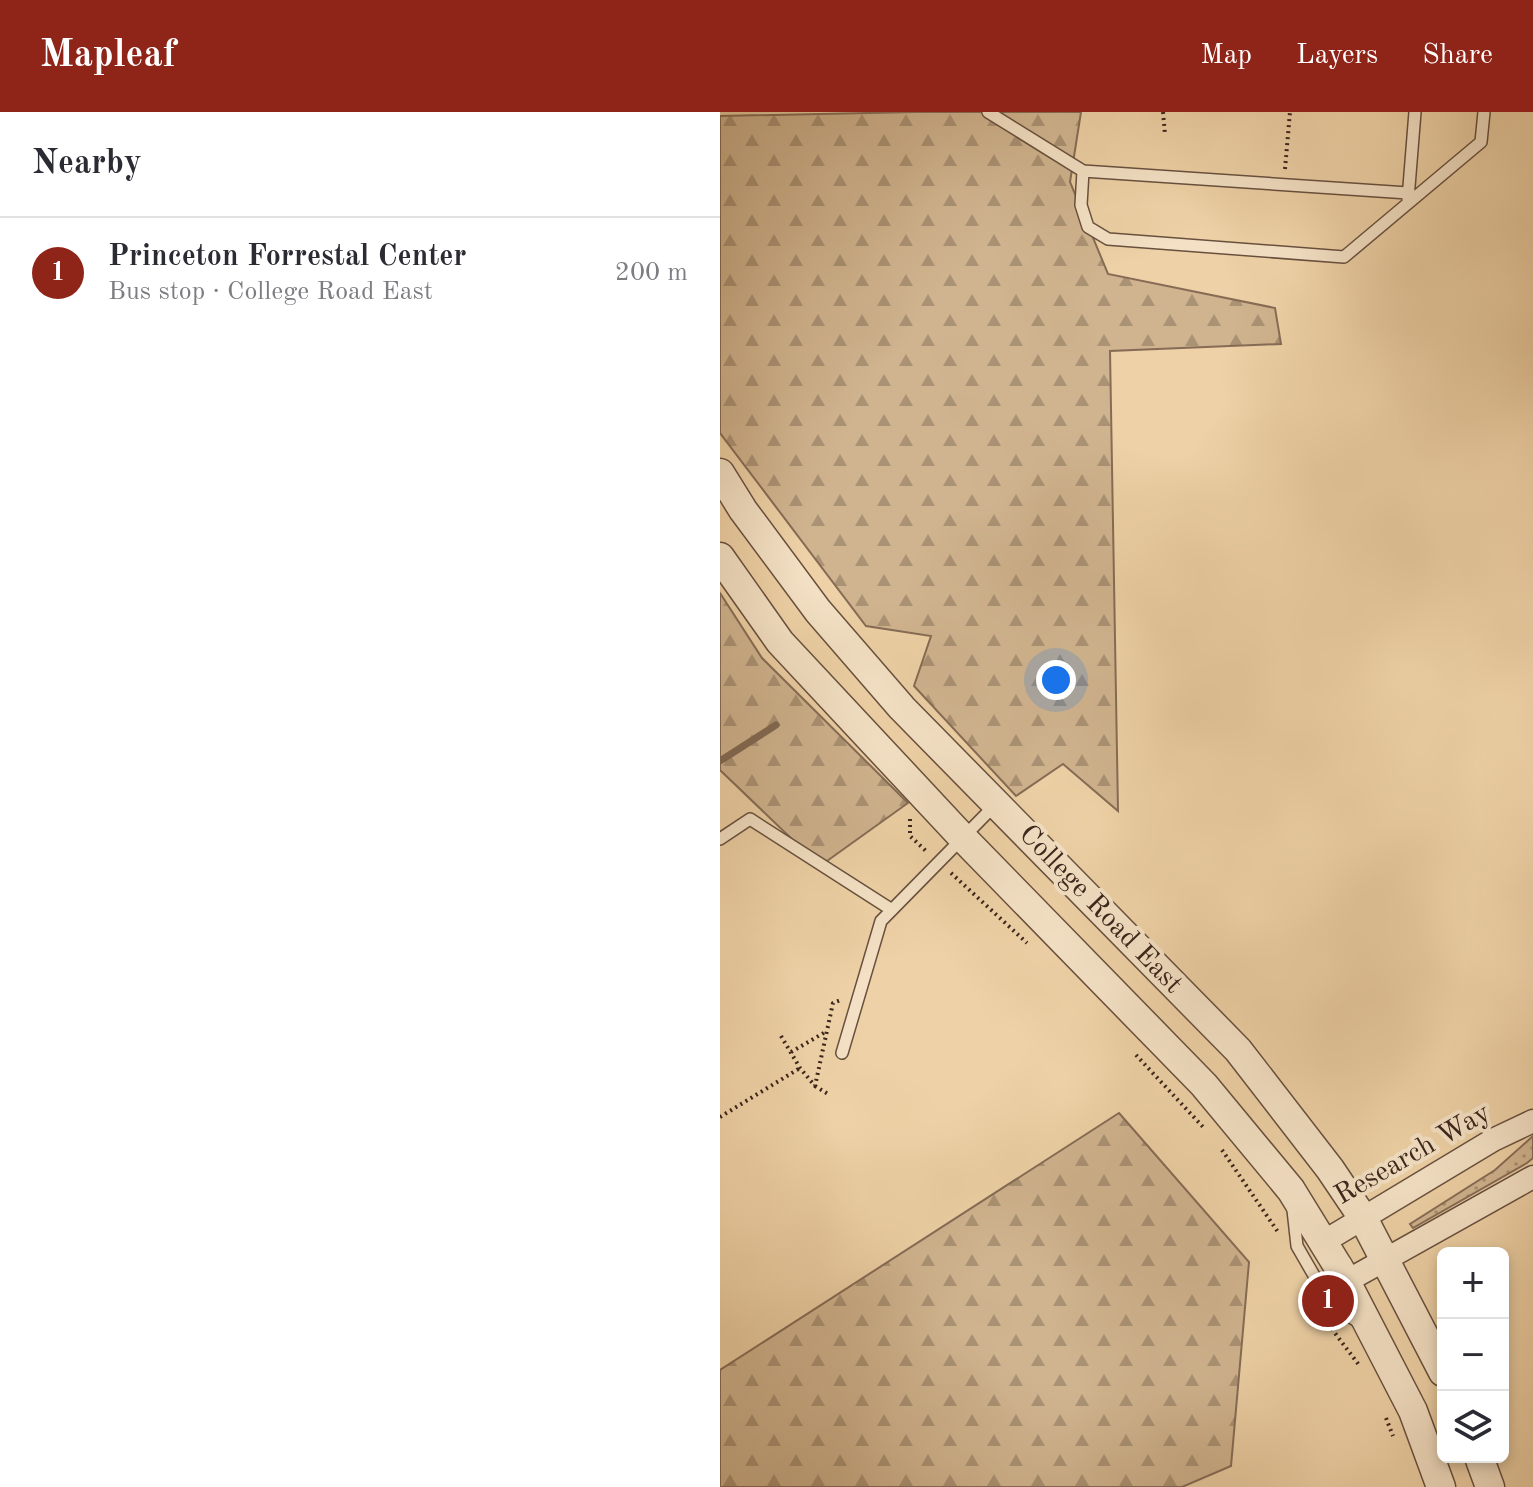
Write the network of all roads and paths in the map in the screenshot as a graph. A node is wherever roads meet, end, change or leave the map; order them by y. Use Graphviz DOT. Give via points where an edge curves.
graph roads {
  1 [pos="988,112"];
  2 [pos="1163,112"];
  3 [pos="1290,112"];
  4 [pos="1415,112"];
  5 [pos="1484,112"];
  6 [pos="1165,135"];
  7 [pos="1083,171"];
  8 [pos="1284,185"];
  9 [pos="1408,199"];
  10 [pos="720,473"];
  11 [pos="720,557"];
  12 [pos="996,804"];
  13 [pos="910,813"];
  14 [pos="963,838"];
  15 [pos="720,839"];
  16 [pos="939,863"];
  17 [pos="892,910"];
  18 [pos="1032,947"];
  19 [pos="859,995"];
  20 [pos="827,1031"];
  21 [pos="781,1036"];
  22 [pos="1131,1049"];
  23 [pos="791,1052"];
  24 [pos="842,1053"];
  25 [pos="800,1068"];
  26 [pos="815,1086"];
  27 [pos="828,1094"];
  28 [pos="720,1117"];
  29 [pos="1533,1121"];
  30 [pos="1205,1129"];
  31 [pos="1216,1141"];
  32 [pos="1533,1177"];
  33 [pos="1291,1190"];
  34 [pos="1363,1218"];
  35 [pos="1280,1233"];
  36 [pos="1325,1241"];
  37 [pos="1385,1260"];
  38 [pos="1347,1281"];
  39 [pos="1325,1321"];
  40 [pos="1371,1329"];
  41 [pos="1437,1360"];
  42 [pos="1362,1369"];
  43 [pos="1382,1407"];
  44 [pos="1397,1447"];
  45 [pos="1481,1463"];
  46 [pos="1441,1487"];
  47 [pos="1490,1487"];
  1 -- 7 [label="lane"];
  2 -- 6 [label="path"];
  3 -- 8 [label="path"];
  4 -- 9 [label="lane"];
  5 -- 9 [label="lane" via="1481,142"];
  7 -- 8 [label="lane"];
  7 -- 9 [label="lane" via="1081,205 1088,227 1108,239 1344,257"];
  8 -- 9 [label="lane"];
  10 -- 12 [label="street, College Road East" via="818,611 902,708"];
  11 -- 14 [label="street, College Road East" via="780,642"];
  12 -- 14 [label="lane"];
  12 -- 34 [label="street, College Road East" via="1238,1050"];
  13 -- 16 [label="path" via="910,836"];
  14 -- 16 [label="lane"];
  14 -- 33 [label="street, College Road East" via="1204,1085"];
  15 -- 17 [label="lane" via="750,819"];
  16 -- 17 [label="lane"];
  16 -- 18 [label="path"];
  17 -- 19 [label="lane" via="881,921"];
  19 -- 20 [label="path" via="833,1003"];
  19 -- 24 [label="lane"];
  20 -- 23 [label="path"];
  20 -- 26 [label="path"];
  21 -- 23 [label="path"];
  22 -- 30 [label="path"];
  23 -- 25 [label="path"];
  25 -- 26 [label="path"];
  25 -- 28 [label="path"];
  26 -- 27 [label="path"];
  29 -- 34 [label="street, Research Way"];
  31 -- 35 [label="path"];
  32 -- 37 [label="street"];
  33 -- 36 [label="street, College Road East"];
  33 -- 40 [label="lane" via="1297,1246 1331,1305"];
  34 -- 36 [label="street, Research Way"];
  34 -- 37 [label="street, College Road East"];
  36 -- 38 [label="street, College Road East"];
  36 -- 40 [label="street, College Road East"];
  37 -- 38 [label="street"];
  37 -- 41 [label="street, College Road East"];
  39 -- 42 [label="path"];
  40 -- 46 [label="street, College Road East" via="1413,1411"];
  43 -- 44 [label="path"];
  45 -- 47 [label="street"];
}
